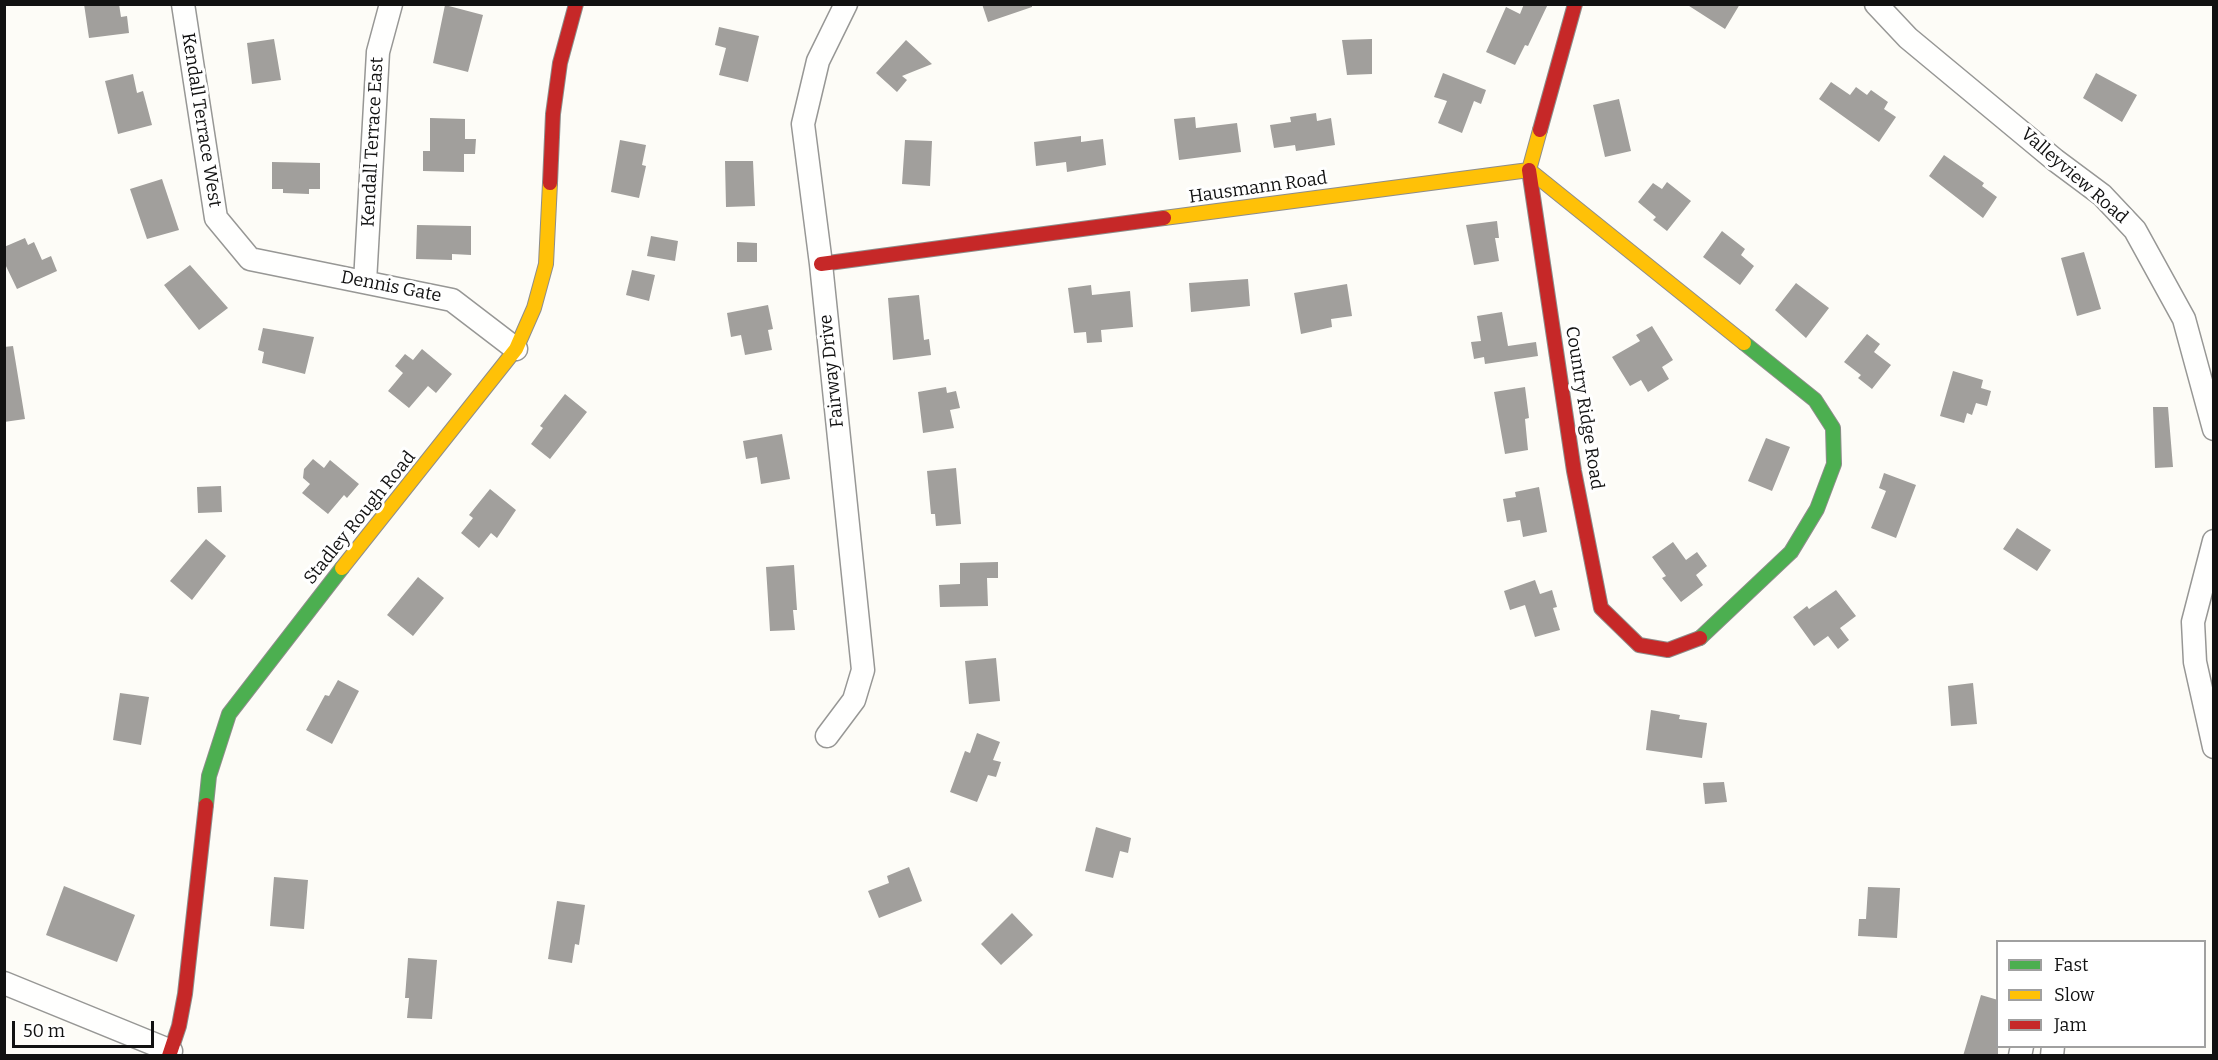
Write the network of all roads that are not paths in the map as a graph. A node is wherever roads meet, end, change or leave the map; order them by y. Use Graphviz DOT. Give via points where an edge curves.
graph roads {
  1 [pos="183,4"];
  2 [pos="391,4"];
  3 [pos="576,4"];
  4 [pos="846,4"];
  5 [pos="1575,4"];
  6 [pos="1876,4"];
  7 [pos="1529,170"];
  8 [pos="250,259"];
  9 [pos="821,264"];
  10 [pos="365,282"];
  11 [pos="516,349"];
  12 [pos="2214,429"];
  13 [pos="2214,542"];
  14 [pos="827,736"];
  15 [pos="2214,747"];
  16 [pos="4,983"];
  17 [pos="170,1053"];
  1 -- 8 [label="street, Kendall Terrace West" via="216,218"];
  2 -- 10 [label="street, Kendall Terrace East" via="378,52"];
  3 -- 11 [label="street, Stadley Rough Road" via="560,63 553,114 546,264 534,308"];
  4 -- 9 [label="street, Fairway Drive" via="818,61 803,123"];
  5 -- 7 [label="street"];
  6 -- 12 [label="street, Valleyview Road" via="1908,38 2102,195 2135,230 2184,319"];
  7 -- 7 [label="street, Country Ridge Road" via="1574,471 1601,608 1639,645 1668,650 1699,639 1791,552 1816,509 1834,464 1833,428 1815,399"];
  7 -- 9 [label="street, Hausmann Road"];
  8 -- 10 [label="street, Dennis Gate"];
  9 -- 14 [label="street, Fairway Drive" via="863,670 854,700"];
  10 -- 11 [label="street, Dennis Gate" via="452,300"];
  11 -- 17 [label="street, Stadley Rough Road" via="229,714 208,776 186,982"];
  13 -- 15 [label="street" via="2193,622 2196,662"];
  16 -- 17 [label="street"];
}
